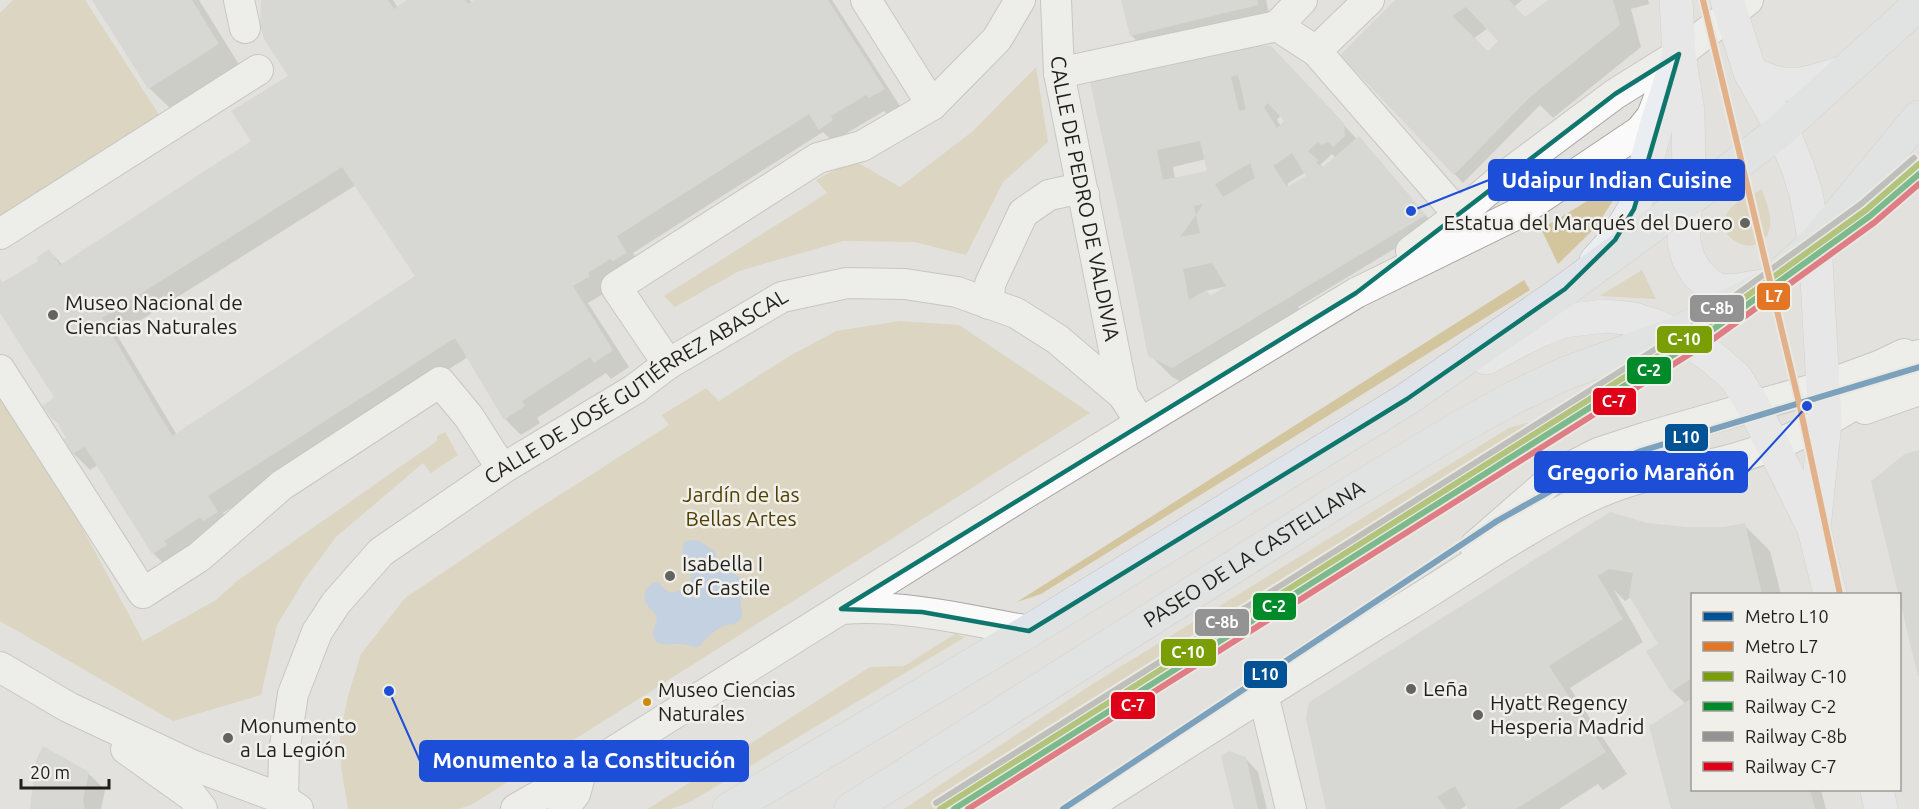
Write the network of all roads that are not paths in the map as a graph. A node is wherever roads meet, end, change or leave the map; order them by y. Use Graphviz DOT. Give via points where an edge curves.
graph roads {
  1 [pos="866,0"];
  2 [pos="1020,0"];
  3 [pos="1056,0"];
  4 [pos="1302,0"];
  5 [pos="1369,0"];
  6 [pos="1676,0"];
  7 [pos="1919,4"];
  8 [pos="1736,5"];
  9 [pos="1277,26"];
  10 [pos="1316,51"];
  11 [pos="1679,54"];
  12 [pos="258,70"];
  13 [pos="1750,72"];
  14 [pos="1059,73"];
  15 [pos="1841,73"];
  16 [pos="932,105"];
  17 [pos="1919,117"];
  18 [pos="1782,129"];
  19 [pos="1083,194"];
  20 [pos="1687,201"];
  21 [pos="1459,215"];
  22 [pos="0,234"];
  23 [pos="1815,243"];
  24 [pos="1582,276"];
  25 [pos="1769,285"];
  26 [pos="1356,293"];
  27 [pos="989,304"];
  28 [pos="1675,334"];
  29 [pos="1919,347"];
  30 [pos="1919,355"];
  31 [pos="668,364"];
  32 [pos="0,370"];
  33 [pos="1824,386"];
  34 [pos="1919,390"];
  35 [pos="1124,395"];
  36 [pos="1407,399"];
  37 [pos="1754,407"];
  38 [pos="1825,422"];
  39 [pos="1141,423"];
  40 [pos="1773,446"];
  41 [pos="502,469"];
  42 [pos="1814,529"];
  43 [pos="1830,593"];
  44 [pos="841,609"];
  45 [pos="1395,613"];
  46 [pos="1029,631"];
  47 [pos="0,667"];
  48 [pos="1263,694"];
  49 [pos="68,707"];
  50 [pos="581,772"];
  51 [pos="1877,791"];
  52 [pos="279,805"];
  53 [pos="202,809"];
  54 [pos="516,809"];
  55 [pos="563,809"];
  56 [pos="729,809"];
  57 [pos="850,809"];
  58 [pos="1083,809"];
  59 [pos="1291,809"];
  60 [pos="1881,809"];
  1 -- 16 [label="street"];
  2 -- 16 [label="street" via="997,39"];
  3 -- 14 [label="street, CALLE DE PEDRO DE VALDIVIA"];
  4 -- 9 [label="street"];
  5 -- 10 [label="street"];
  6 -- 11 [label="main road"];
  7 -- 15 [label="highway"];
  8 -- 11 [label="street"];
  8 -- 13 [label="main road"];
  9 -- 10 [label="street"];
  9 -- 14 [label="street"];
  10 -- 21 [label="street"];
  11 -- 20 [label="main road" via="1688,111"];
  11 -- 21 [label="street" via="1615,94"];
  11 -- 24 [label="main road" via="1634,209 1616,240"];
  11 -- 26 [label="street" via="1652,116 1640,131 1515,214"];
  12 -- 22 [label="street"];
  13 -- 15 [label="main road" via="1791,86"];
  13 -- 18 [label="main road"];
  14 -- 19 [label="street, CALLE DE PEDRO DE VALDIVIA"];
  15 -- 18 [label="highway"];
  16 -- 31 [label="street" via="862,146 818,158 616,287"];
  17 -- 23 [label="highway"];
  18 -- 20 [label="highway"];
  18 -- 23 [label="main road" via="1806,194"];
  19 -- 27 [label="street" via="1071,190 1049,195 1023,213 990,284"];
  19 -- 35 [label="street, CALLE DE PEDRO DE VALDIVIA"];
  20 -- 24 [label="highway"];
  20 -- 25 [label="main road" via="1684,242 1696,272 1719,291"];
  21 -- 26 [label="street"];
  23 -- 25 [label="highway, PASEO DE LA CASTELLANA"];
  23 -- 33 [label="main road"];
  24 -- 36 [label="highway"];
  25 -- 28 [label="highway, PASEO DE LA CASTELLANA"];
  26 -- 39 [label="street"];
  27 -- 31 [label="street, CALLE DE JOSÉ GUTIÉRREZ ABASCAL" via="957,292 905,284 847,283 782,297"];
  27 -- 35 [label="street, CALLE DE JOSÉ GUTIÉRREZ ABASCAL" via="1016,313 1057,339"];
  28 -- 36 [label="main road" via="1634,319 1605,316 1564,321"];
  28 -- 37 [label="main road" via="1694,344 1736,378"];
  28 -- 57 [label="highway, PASEO DE LA CASTELLANA" via="1566,373 1457,429"];
  29 -- 33 [label="street" via="1881,366"];
  30 -- 38 [label="street" via="1880,387"];
  31 -- 41 [label="street, CALLE DE JOSÉ GUTIÉRREZ ABASCAL" via="635,389"];
  32 -- 41 [label="street" via="143,592 199,557 282,485 440,382 469,417"];
  33 -- 37 [label="street"];
  33 -- 38 [label="main road"];
  34 -- 38 [label="street"];
  35 -- 39 [label="street, CALLE DE JOSÉ GUTIÉRREZ ABASCAL"];
  36 -- 46 [label="highway"];
  37 -- 40 [label="main road"];
  37 -- 45 [label="street" via="1598,453 1560,473"];
  38 -- 40 [label="street"];
  38 -- 42 [label="main road"];
  39 -- 44 [label="street"];
  40 -- 42 [label="main road"];
  40 -- 45 [label="street" via="1716,463 1631,480 1601,491"];
  41 -- 52 [label="street, CALLE DE JOSÉ GUTIÉRREZ ABASCAL" via="381,552 336,603 317,632 293,694"];
  42 -- 43 [label="main road"];
  44 -- 46 [label="street" via="922,612"];
  44 -- 50 [label="street"];
  45 -- 48 [label="street"];
  46 -- 56 [label="highway"];
  47 -- 49 [label="street"];
  48 -- 58 [label="street"];
  48 -- 59 [label="street"];
  49 -- 52 [label="street"];
  49 -- 53 [label="street" via="192,796"];
  50 -- 54 [label="street"];
  50 -- 55 [label="street" via="575,794"];
  51 -- 60 [label="main road"];
}
